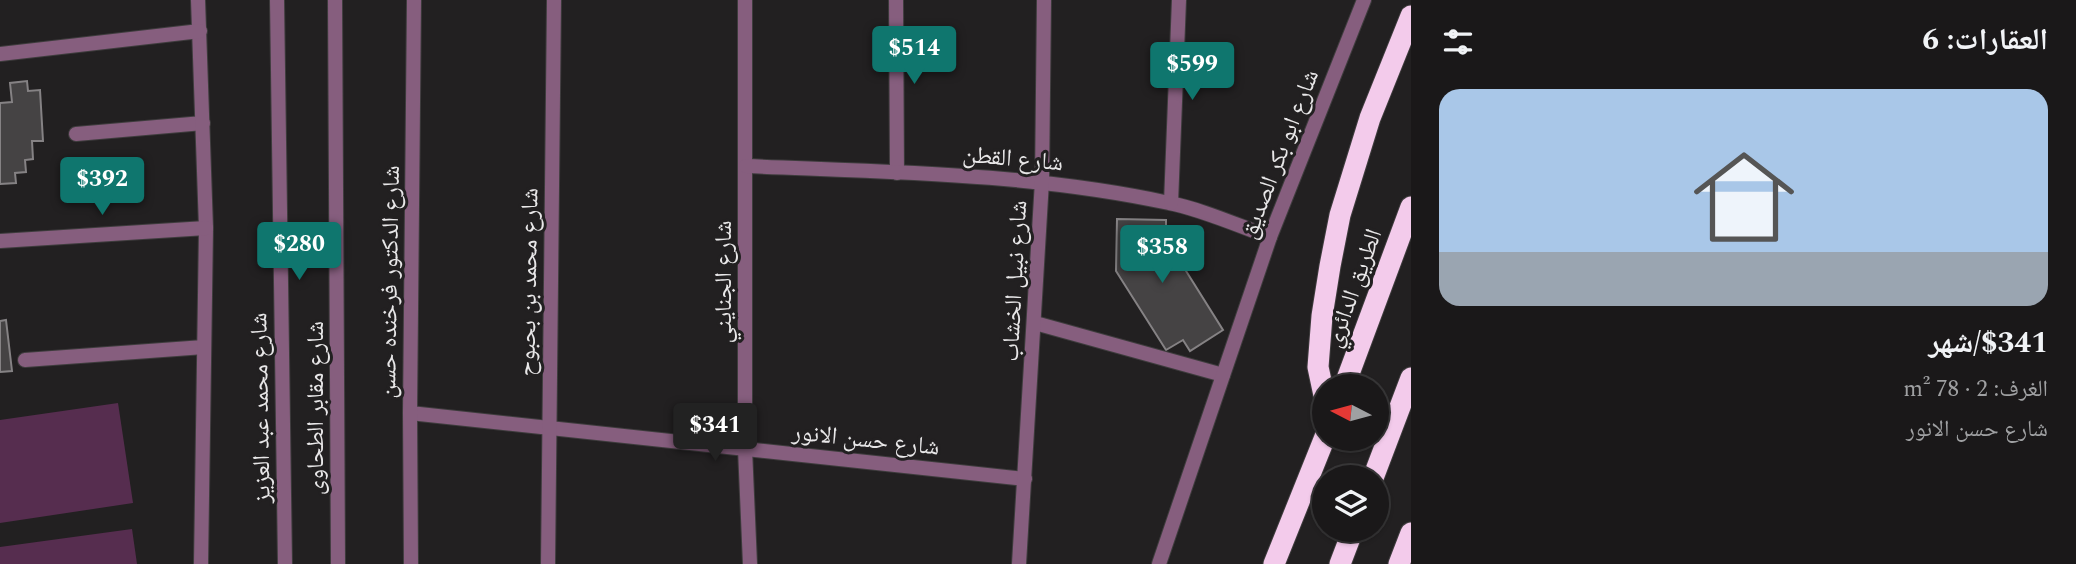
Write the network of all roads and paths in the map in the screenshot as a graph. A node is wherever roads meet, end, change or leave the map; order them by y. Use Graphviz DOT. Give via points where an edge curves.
graph roads {
  1 [pos="198,0"];
  2 [pos="277,0"];
  3 [pos="335,0"];
  4 [pos="414,0"];
  5 [pos="554,0"];
  6 [pos="745,0"];
  7 [pos="896,0"];
  8 [pos="1044,0"];
  9 [pos="1178,0"];
  10 [pos="1364,0"];
  11 [pos="1411,16"];
  12 [pos="200,32"];
  13 [pos="0,54"];
  14 [pos="202,123"];
  15 [pos="76,134"];
  16 [pos="746,166"];
  17 [pos="897,173"];
  18 [pos="1042,181"];
  19 [pos="1171,203"];
  20 [pos="1411,207"];
  21 [pos="206,228"];
  22 [pos="1270,237"];
  23 [pos="0,242"];
  24 [pos="1035,323"];
  25 [pos="204,347"];
  26 [pos="25,360"];
  27 [pos="1223,374"];
  28 [pos="1319,374"];
  29 [pos="1349,374"];
  30 [pos="1411,378"];
  31 [pos="410,413"];
  32 [pos="549,429"];
  33 [pos="746,449"];
  34 [pos="1319,452"];
  35 [pos="1378,465"];
  36 [pos="1025,478"];
  37 [pos="1411,533"];
  38 [pos="1348,542"];
  39 [pos="201,564"];
  40 [pos="285,564"];
  41 [pos="338,564"];
  42 [pos="411,564"];
  43 [pos="548,564"];
  44 [pos="750,564"];
  45 [pos="1019,564"];
  46 [pos="1159,564"];
  47 [pos="1274,564"];
  48 [pos="1340,564"];
  49 [pos="1399,564"];
  1 -- 12 [label="street"];
  2 -- 40 [label="street, شارع محمد عبد العزيز"];
  3 -- 41 [label="street, شارع مقابر الطحاوى"];
  4 -- 31 [label="street, شارع الدكتور فرخنده حسن"];
  5 -- 32 [label="street, شارع محمد بن بحبوح"];
  6 -- 16 [label="street, شارع الجنايني"];
  7 -- 17 [label="street"];
  8 -- 18 [label="street, شارع نبيل الخشاب"];
  9 -- 19 [label="street"];
  10 -- 22 [label="street, شارع ابو بكر الصديق"];
  11 -- 28 [label="highway" via="1370,118 1340,215 1322,316"];
  12 -- 13 [label="street"];
  12 -- 14 [label="street"];
  14 -- 15 [label="street"];
  14 -- 21 [label="street"];
  16 -- 17 [label="street, شارع القطن"];
  16 -- 33 [label="street, شارع الجنايني"];
  17 -- 18 [label="street, شارع القطن"];
  18 -- 19 [label="street, شارع القطن"];
  18 -- 24 [label="street, شارع نبيل الخشاب"];
  19 -- 22 [label="street, شارع القطن"];
  20 -- 29 [label="highway, الطريق الدائري"];
  21 -- 23 [label="street"];
  21 -- 25 [label="street"];
  22 -- 27 [label="street, شارع ابو بكر الصديق"];
  24 -- 27 [label="street"];
  24 -- 36 [label="street, شارع نبيل الخشاب"];
  25 -- 26 [label="street"];
  25 -- 39 [label="street"];
  27 -- 46 [label="street, شارع ابو بكر الصديق"];
  30 -- 35 [label="highway"];
  31 -- 32 [label="street, شارع حسن الانور"];
  31 -- 42 [label="street, شارع الدكتور فرخنده حسن"];
  32 -- 33 [label="street, شارع حسن الانور"];
  32 -- 43 [label="street, شارع محمد بن بحبوح"];
  33 -- 36 [label="street, شارع حسن الانور"];
  33 -- 44 [label="street, شارع الجنايني"];
  34 -- 47 [label="highway"];
  36 -- 45 [label="street, شارع نبيل الخشاب"];
  37 -- 49 [label="highway"];
  38 -- 48 [label="highway"];
}
